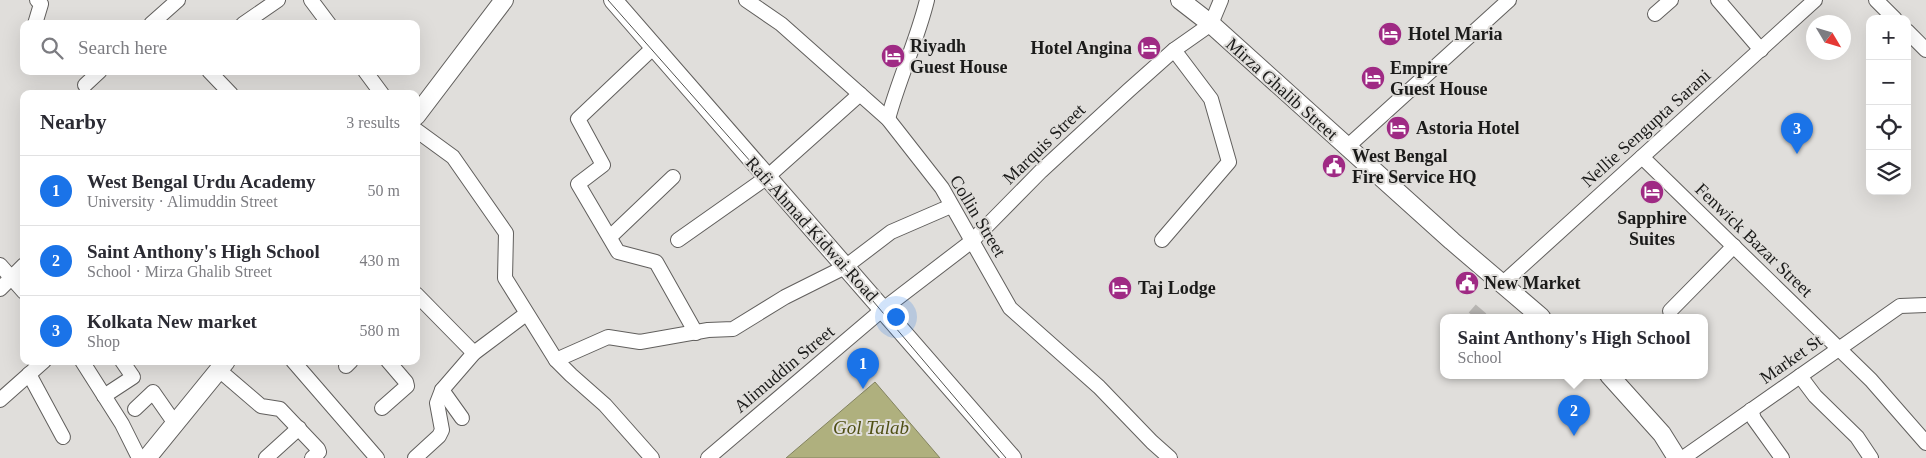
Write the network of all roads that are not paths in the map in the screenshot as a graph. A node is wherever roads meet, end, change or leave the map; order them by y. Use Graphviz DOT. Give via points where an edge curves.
graph roads {
  1 [pos="37,0"];
  2 [pos="178,0"];
  3 [pos="278,0"];
  4 [pos="311,0"];
  5 [pos="504,0"];
  6 [pos="613,0"];
  7 [pos="746,0"];
  8 [pos="927,0"];
  9 [pos="1180,0"];
  10 [pos="1221,0"];
  11 [pos="1509,0"];
  12 [pos="1671,0"];
  13 [pos="1718,0"];
  14 [pos="1815,0"];
  15 [pos="1876,0"];
  16 [pos="1655,14"];
  17 [pos="1891,15"];
  18 [pos="36,20"];
  19 [pos="158,20"];
  20 [pos="249,20"];
  21 [pos="326,20"];
  22 [pos="1211,24"];
  23 [pos="1911,35"];
  24 [pos="654,47"];
  25 [pos="1174,50"];
  26 [pos="1761,50"];
  27 [pos="1926,50"];
  28 [pos="96,75"];
  29 [pos="213,75"];
  30 [pos="368,75"];
  31 [pos="85,85"];
  32 [pos="227,90"];
  33 [pos="379,90"];
  34 [pos="860,94"];
  35 [pos="420,111"];
  36 [pos="888,119"];
  37 [pos="420,133"];
  38 [pos="1347,147"];
  39 [pos="1642,157"];
  40 [pos="673,177"];
  41 [pos="766,178"];
  42 [pos="951,206"];
  43 [pos="610,237"];
  44 [pos="678,240"];
  45 [pos="1162,240"];
  46 [pos="972,241"];
  47 [pos="1734,246"];
  48 [pos="0,265"];
  49 [pos="845,267"];
  50 [pos="20,269"];
  51 [pos="11,277"];
  52 [pos="1502,284"];
  53 [pos="20,287"];
  54 [pos="0,289"];
  55 [pos="420,298"];
  56 [pos="1926,305"];
  57 [pos="884,309"];
  58 [pos="1670,311"];
  59 [pos="526,314"];
  60 [pos="1537,314"];
  61 [pos="696,333"];
  62 [pos="1839,349"];
  63 [pos="474,353"];
  64 [pos="556,360"];
  65 [pos="40,365"];
  66 [pos="85,365"];
  67 [pos="125,365"];
  68 [pos="296,365"];
  69 [pos="391,365"];
  70 [pos="222,366"];
  71 [pos="30,374"];
  72 [pos="1800,376"];
  73 [pos="1613,379"];
  74 [pos="442,390"];
  75 [pos="104,396"];
  76 [pos="0,400"];
  77 [pos="382,408"];
  78 [pos="135,409"];
  79 [pos="1751,410"];
  80 [pos="462,418"];
  81 [pos="176,425"];
  82 [pos="299,428"];
  83 [pos="63,437"];
  84 [pos="1926,443"];
  85 [pos="139,458"];
  86 [pos="148,458"];
  87 [pos="266,458"];
  88 [pos="312,458"];
  89 [pos="377,458"];
  90 [pos="415,458"];
  91 [pos="652,458"];
  92 [pos="708,458"];
  93 [pos="1012,458"];
  94 [pos="1170,458"];
  95 [pos="1677,458"];
  96 [pos="1683,458"];
  97 [pos="1782,458"];
  98 [pos="1871,458"];
  1 -- 18 [label="street" via="41,4"];
  2 -- 19 [label="street"];
  3 -- 20 [label="street"];
  4 -- 21 [label="street"];
  5 -- 35 [label="main road"];
  6 -- 24 [label="main road, Rafi Ahmad Kidwai Road"];
  7 -- 34 [label="street, Collin Street" via="781,24"];
  8 -- 36 [label="street"];
  9 -- 22 [label="main road, Mirza Ghalib Street"];
  10 -- 22 [label="street"];
  11 -- 38 [label="street"];
  12 -- 16 [label="street"];
  13 -- 26 [label="street"];
  14 -- 26 [label="street, Nellie Sengupta Sarani"];
  15 -- 17 [label="street"];
  22 -- 25 [label="street, Marquis Street"];
  22 -- 38 [label="main road, Mirza Ghalib Street"];
  23 -- 27 [label="street"];
  24 -- 41 [label="main road, Rafi Ahmad Kidwai Road"];
  24 -- 43 [label="street" via="578,118 603,165 578,184"];
  25 -- 45 [label="street" via="1211,99 1229,162"];
  25 -- 46 [label="street, Marquis Street" via="1041,171"];
  26 -- 39 [label="street, Nellie Sengupta Sarani"];
  28 -- 31 [label="street"];
  29 -- 32 [label="street"];
  30 -- 33 [label="street"];
  34 -- 36 [label="street, Collin Street"];
  34 -- 41 [label="street"];
  36 -- 42 [label="street, Collin Street" via="942,188"];
  37 -- 59 [label="street" via="453,157 506,233 505,278"];
  38 -- 52 [label="main road, Mirza Ghalib Street"];
  39 -- 47 [label="street, Fenwick Bazar Street"];
  39 -- 52 [label="street, Nellie Sengupta Sarani"];
  40 -- 43 [label="street"];
  41 -- 44 [label="street"];
  41 -- 49 [label="main road, Rafi Ahmad Kidwai Road"];
  42 -- 46 [label="street, Collin Street"];
  42 -- 49 [label="street" via="891,232"];
  43 -- 61 [label="street" via="618,252 656,262"];
  46 -- 57 [label="street, Marquis Street"];
  46 -- 94 [label="street, Collin Street" via="1010,308 1099,387"];
  47 -- 58 [label="street"];
  47 -- 62 [label="street, Fenwick Bazar Street"];
  48 -- 51 [label="street"];
  49 -- 57 [label="main road, Rafi Ahmad Kidwai Road"];
  49 -- 61 [label="street" via="785,297 733,329"];
  50 -- 51 [label="street"];
  51 -- 53 [label="street"];
  51 -- 54 [label="street"];
  52 -- 60 [label="main road, Mirza Ghalib Street"];
  55 -- 63 [label="street"];
  56 -- 62 [label="street, Market St" via="1900,306"];
  57 -- 92 [label="street, Alimuddin Street"];
  57 -- 93 [label="main road, Rafi Ahmad Kidwai Road"];
  59 -- 63 [label="street"];
  59 -- 64 [label="street"];
  61 -- 64 [label="street" via="640,342 608,337"];
  62 -- 72 [label="street, Market St"];
  62 -- 84 [label="street, Fenwick Bazar Street"];
  63 -- 74 [label="street"];
  64 -- 91 [label="street" via="605,405"];
  65 -- 71 [label="street"];
  66 -- 75 [label="street"];
  67 -- 75 [label="street" via="133,377"];
  68 -- 89 [label="street"];
  69 -- 77 [label="street" via="407,386"];
  70 -- 81 [label="main road"];
  70 -- 82 [label="street" via="261,406 277,407"];
  71 -- 76 [label="street"];
  71 -- 83 [label="street"];
  72 -- 79 [label="street, Market St"];
  72 -- 98 [label="street" via="1857,437"];
  73 -- 95 [label="main road" via="1662,434"];
  74 -- 80 [label="street"];
  74 -- 90 [label="street" via="436,403 442,430"];
  75 -- 85 [label="street"];
  78 -- 81 [label="street" via="154,392"];
  79 -- 96 [label="street, Market St"];
  79 -- 97 [label="street"];
  81 -- 86 [label="main road"];
  82 -- 87 [label="street"];
  82 -- 88 [label="street" via="318,449"];
}
